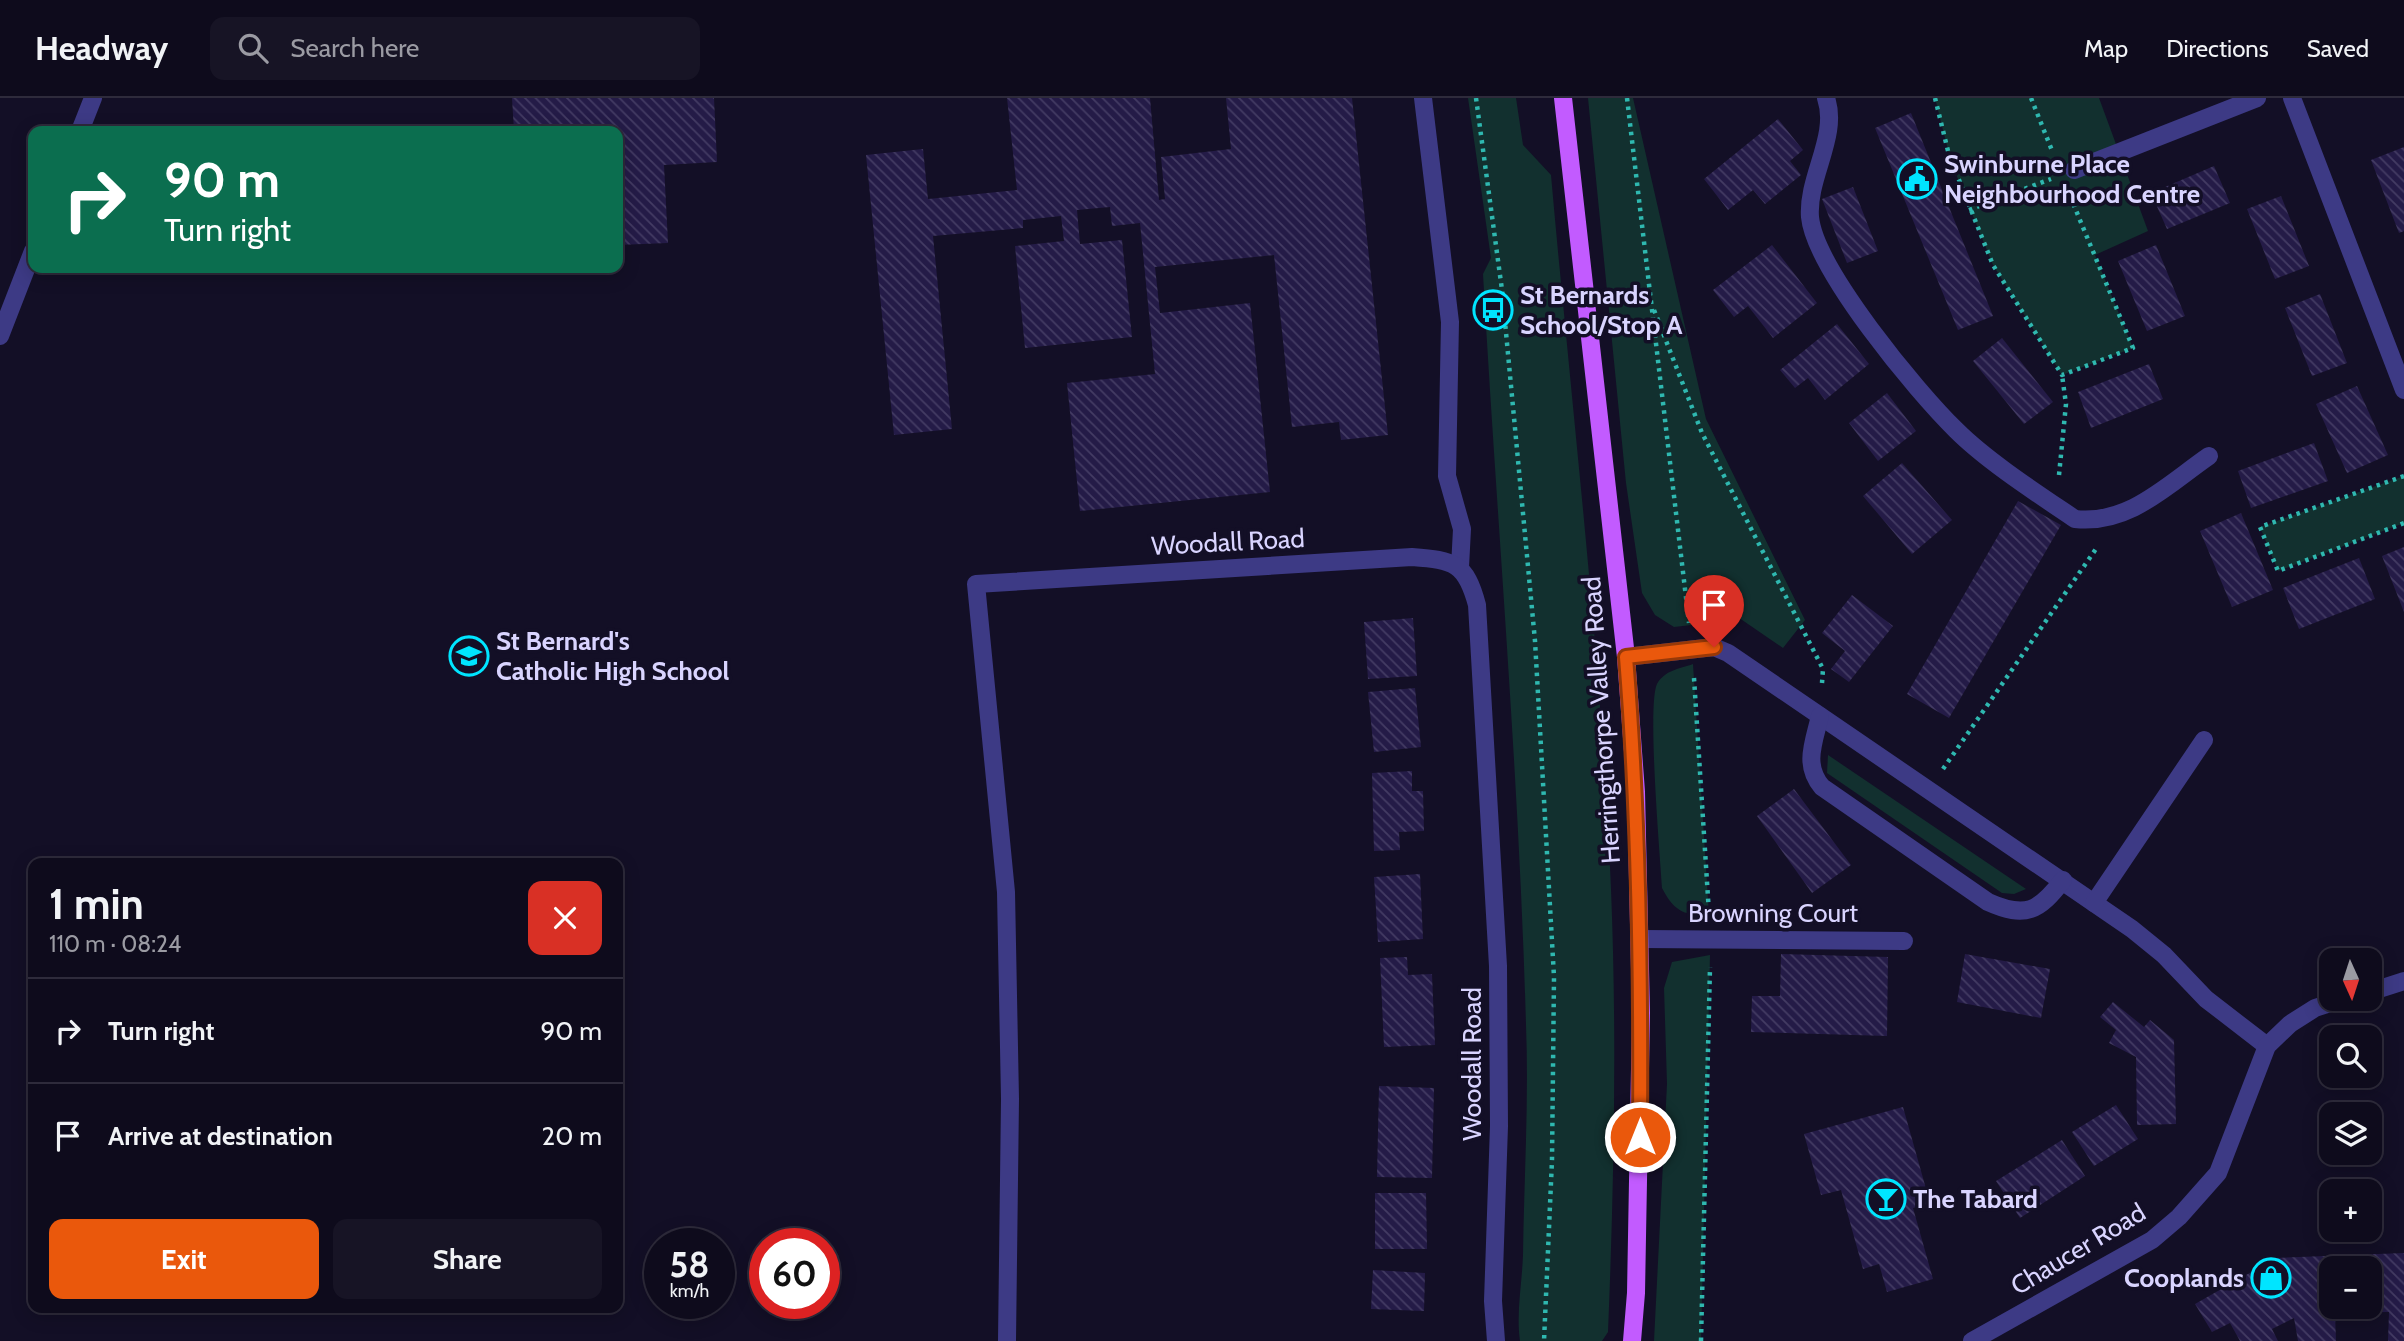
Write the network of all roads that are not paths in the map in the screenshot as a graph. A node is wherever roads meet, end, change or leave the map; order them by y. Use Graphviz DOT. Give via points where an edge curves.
graph roads {
  1 [pos="93,98"];
  2 [pos="1423,98"];
  3 [pos="1563,98"];
  4 [pos="1826,98"];
  5 [pos="2257,98"];
  6 [pos="2292,98"];
  7 [pos="82,126"];
  8 [pos="2068,172"];
  9 [pos="28,264"];
  10 [pos="0,337"];
  11 [pos="2404,390"];
  12 [pos="2209,456"];
  13 [pos="1460,567"];
  14 [pos="1626,657"];
  15 [pos="1820,716"];
  16 [pos="2204,740"];
  17 [pos="2063,880"];
  18 [pos="2094,903"];
  19 [pos="1641,939"];
  20 [pos="1904,941"];
  21 [pos="2404,981"];
  22 [pos="2382,988"];
  23 [pos="2319,1007"];
  24 [pos="2267,1046"];
  25 [pos="1007,1341"];
  26 [pos="1496,1341"];
  27 [pos="1632,1341"];
  28 [pos="1972,1341"];
  1 -- 7 [label="street"];
  2 -- 13 [label="street" via="1450,322 1447,476 1462,529"];
  3 -- 14 [label="main road, Herringthorpe Valley Road"];
  4 -- 12 [label="street" via="1829,128 1810,217 1816,241 1845,291 1917,388 1957,432 2075,519 2097,522 2119,517"];
  5 -- 8 [label="street"];
  6 -- 11 [label="street"];
  9 -- 10 [label="street"];
  13 -- 25 [label="street, Woodall Road" via="1412,557 976,584 1006,892 1010,1099"];
  13 -- 26 [label="street, Woodall Road" via="1470,579 1477,605 1498,966"];
  14 -- 15 [label="street" via="1714,647"];
  14 -- 19 [label="main road, Herringthorpe Valley Road"];
  15 -- 17 [label="street"];
  15 -- 17 [label="street" via="1810,761 1813,776 1822,787 1988,902 2008,911 2025,911 2044,904"];
  16 -- 18 [label="street"];
  17 -- 18 [label="street"];
  18 -- 24 [label="street" via="2164,955 2206,999"];
  19 -- 20 [label="street, Browning Court"];
  19 -- 27 [label="main road, Herringthorpe Valley Road"];
  21 -- 22 [label="street"];
  23 -- 24 [label="street, Chaucer Road" via="2290,1024"];
  24 -- 28 [label="street, Chaucer Road" via="2218,1173 2179,1217 2152,1240"];
}
